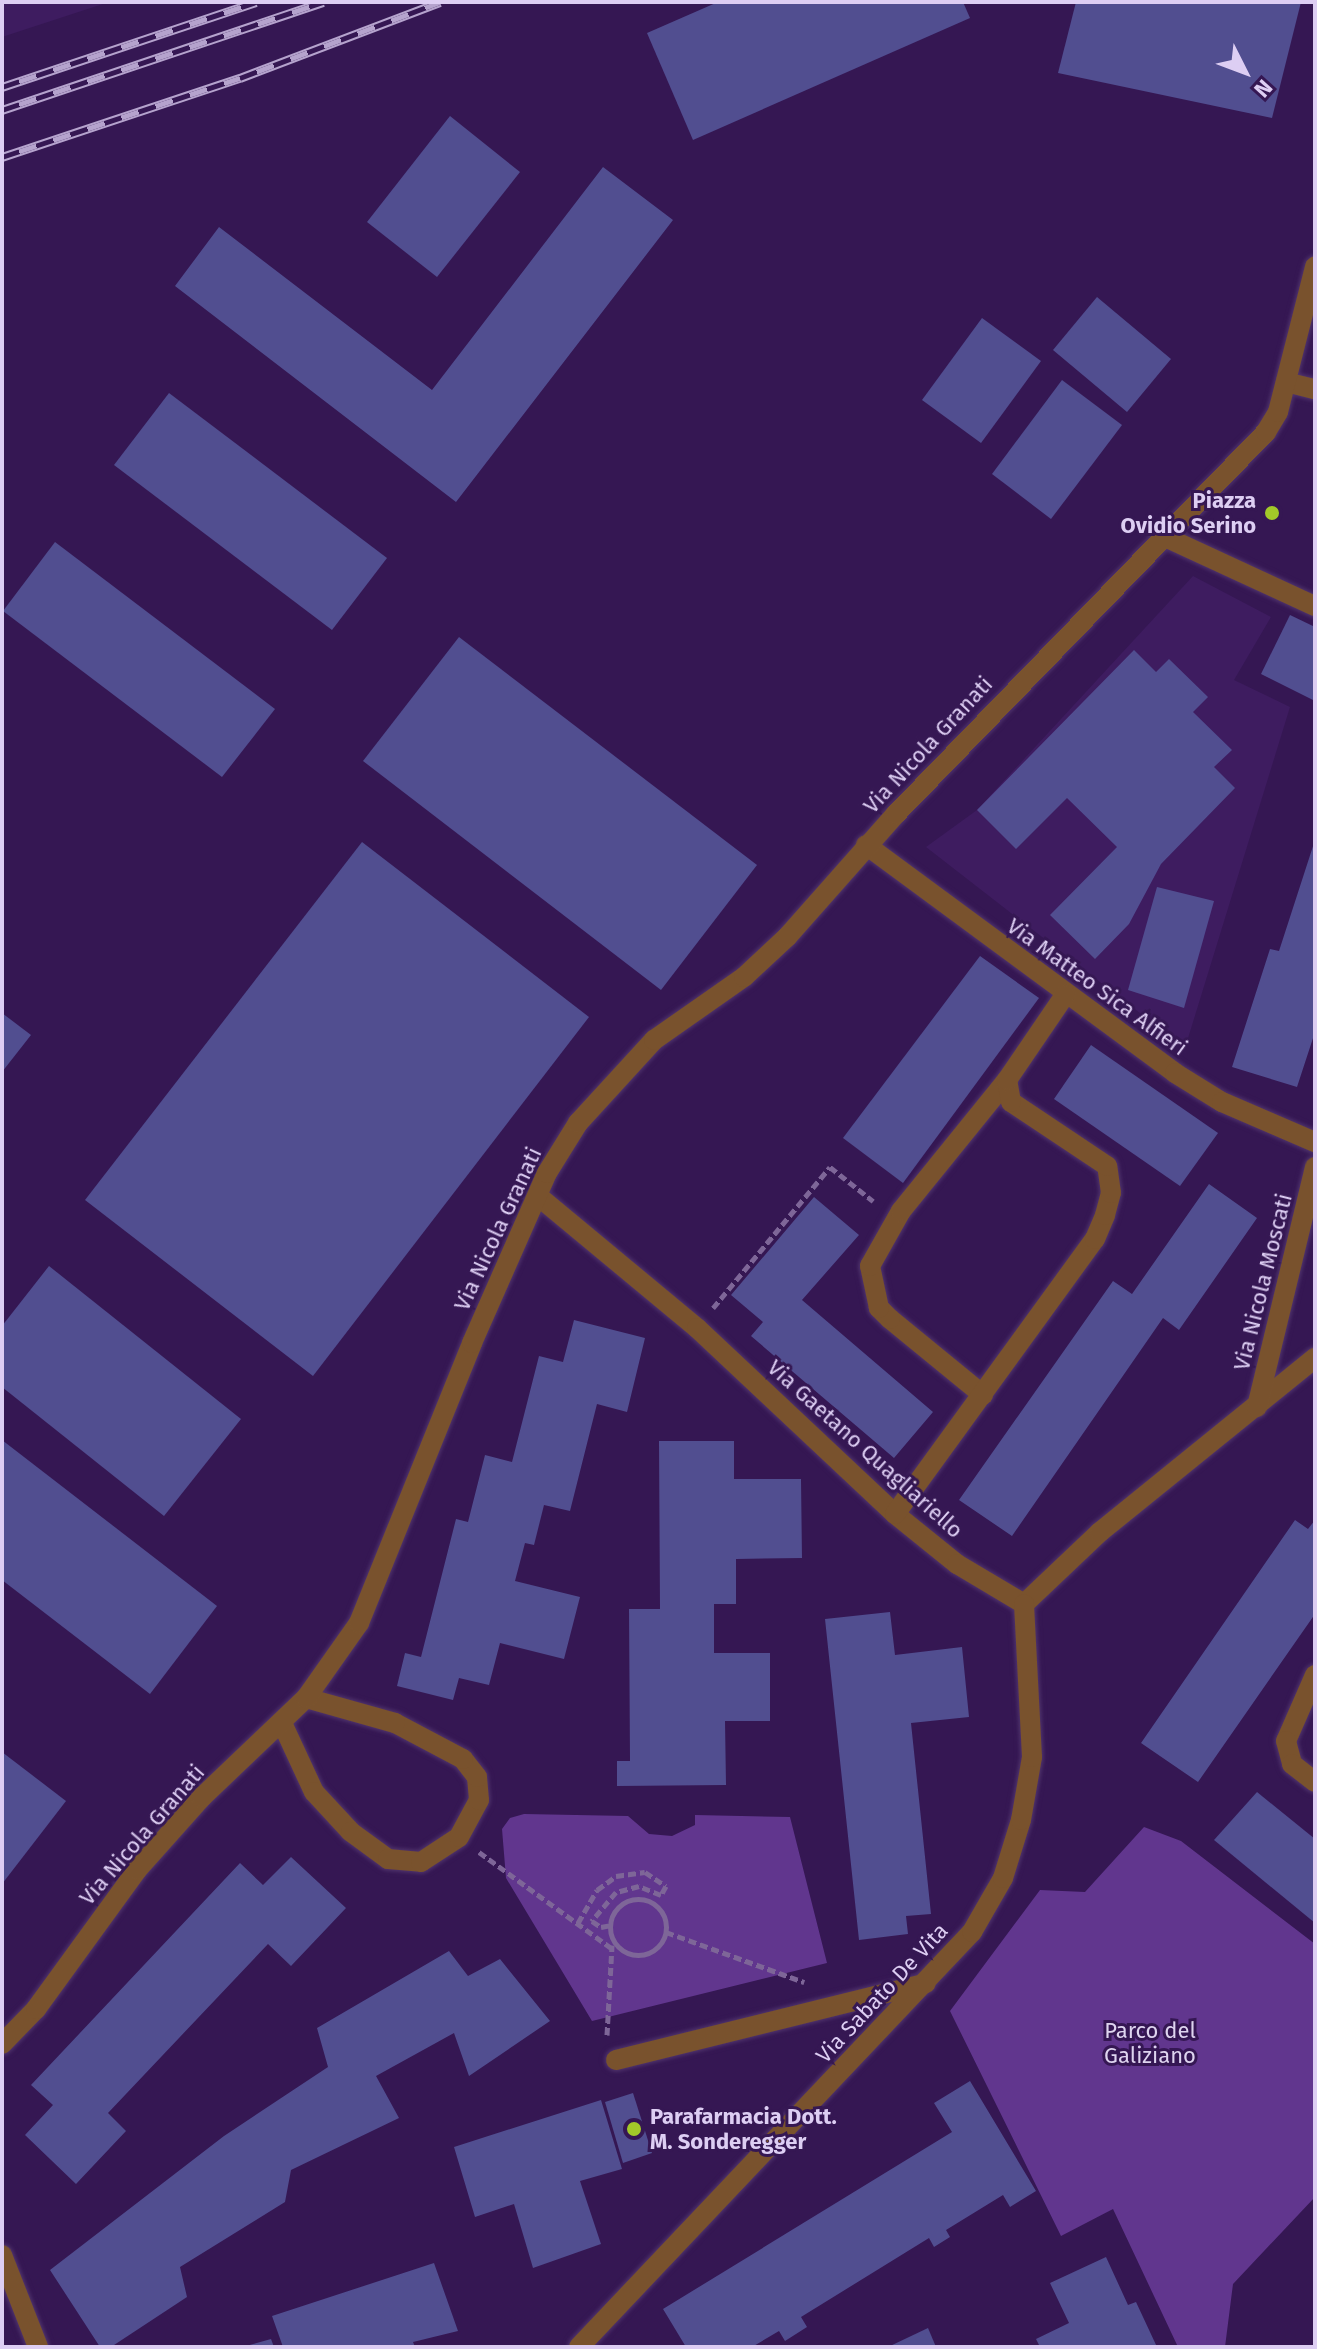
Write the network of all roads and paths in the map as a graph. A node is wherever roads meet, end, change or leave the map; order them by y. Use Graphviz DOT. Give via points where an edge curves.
graph roads {
  1 [pos="1315,267"];
  2 [pos="1286,382"];
  3 [pos="1315,389"];
  4 [pos="1161,535"];
  5 [pos="1315,606"];
  6 [pos="866,845"];
  7 [pos="1065,995"];
  8 [pos="1007,1080"];
  9 [pos="1315,1142"];
  10 [pos="1315,1167"];
  11 [pos="538,1196"];
  12 [pos="896,1219"];
  13 [pos="697,1328"];
  14 [pos="1315,1358"];
  15 [pos="983,1395"];
  16 [pos="1257,1407"];
  17 [pos="895,1514"];
  18 [pos="1024,1604"];
  19 [pos="1315,1675"];
  20 [pos="306,1698"];
  21 [pos="282,1723"];
  22 [pos="1315,1782"];
  23 [pos="459,1837"];
  24 [pos="578,1923"];
  25 [pos="611,1925"];
  26 [pos="666,1932"];
  27 [pos="614,1941"];
  28 [pos="611,1948"];
  29 [pos="926,1983"];
  30 [pos="854,2000"];
  31 [pos="2,2044"];
  32 [pos="616,2060"];
  33 [pos="2,2255"];
  34 [pos="591,2342"];
  35 [pos="38,2347"];
  1 -- 2 [label="street, Via Nicola Granati"];
  2 -- 3 [label="street"];
  2 -- 4 [label="street, Via Nicola Granati" via="1266,432"];
  4 -- 5 [label="street"];
  4 -- 6 [label="street, Via Nicola Granati"];
  6 -- 7 [label="street, Via Matteo Sica Alfieri"];
  6 -- 11 [label="street, Via Nicola Granati" via="788,936 744,977 654,1040 621,1073 578,1123"];
  7 -- 8 [label="street"];
  7 -- 9 [label="street, Via Matteo Sica Alfieri" via="1222,1102"];
  8 -- 12 [label="street"];
  8 -- 15 [label="street" via="1011,1102 1107,1166 1111,1193 1095,1239"];
  10 -- 16 [label="street, Via Nicola Moscati"];
  11 -- 13 [label="street, Via Gaetano Quagliariello"];
  11 -- 20 [label="street, Via Nicola Granati" via="359,1623"];
  12 -- 13 [label="path" via="830,1167"];
  12 -- 15 [label="street" via="870,1266 879,1308"];
  13 -- 17 [label="street, Via Gaetano Quagliariello"];
  14 -- 16 [label="street"];
  15 -- 17 [label="street"];
  16 -- 18 [label="street" via="1100,1532"];
  17 -- 18 [label="street, Via Gaetano Quagliariello" via="957,1564"];
  18 -- 29 [label="street, Via Sabato De Vita" via="1032,1757 1021,1820 1003,1878 972,1932"];
  19 -- 22 [label="street" via="1286,1741 1292,1764"];
  20 -- 21 [label="street, Via Nicola Granati"];
  20 -- 23 [label="street" via="395,1723 463,1759 477,1777 479,1800"];
  21 -- 23 [label="street" via="314,1792 351,1832 388,1859 421,1862"];
  21 -- 31 [label="street, Via Nicola Granati" via="202,1797 137,1870 36,2009"];
  23 -- 24 [label="path"];
  24 -- 25 [label="path" via="597,1890 616,1876 645,1872 666,1886 661,1895 639,1886 616,1892 592,1921 601,1927"];
  24 -- 28 [label="path"];
  25 -- 26 [label="path" via="621,1906 639,1900 656,1906"];
  25 -- 27 [label="path"];
  26 -- 27 [label="path" via="658,1947 643,1955 626,1953"];
  26 -- 30 [label="path"];
  27 -- 28 [label="path"];
  28 -- 32 [label="path" via="605,2031"];
  29 -- 30 [label="street"];
  29 -- 34 [label="street, Via Sabato De Vita"];
  30 -- 32 [label="street"];
  33 -- 35 [label="street"];
}
